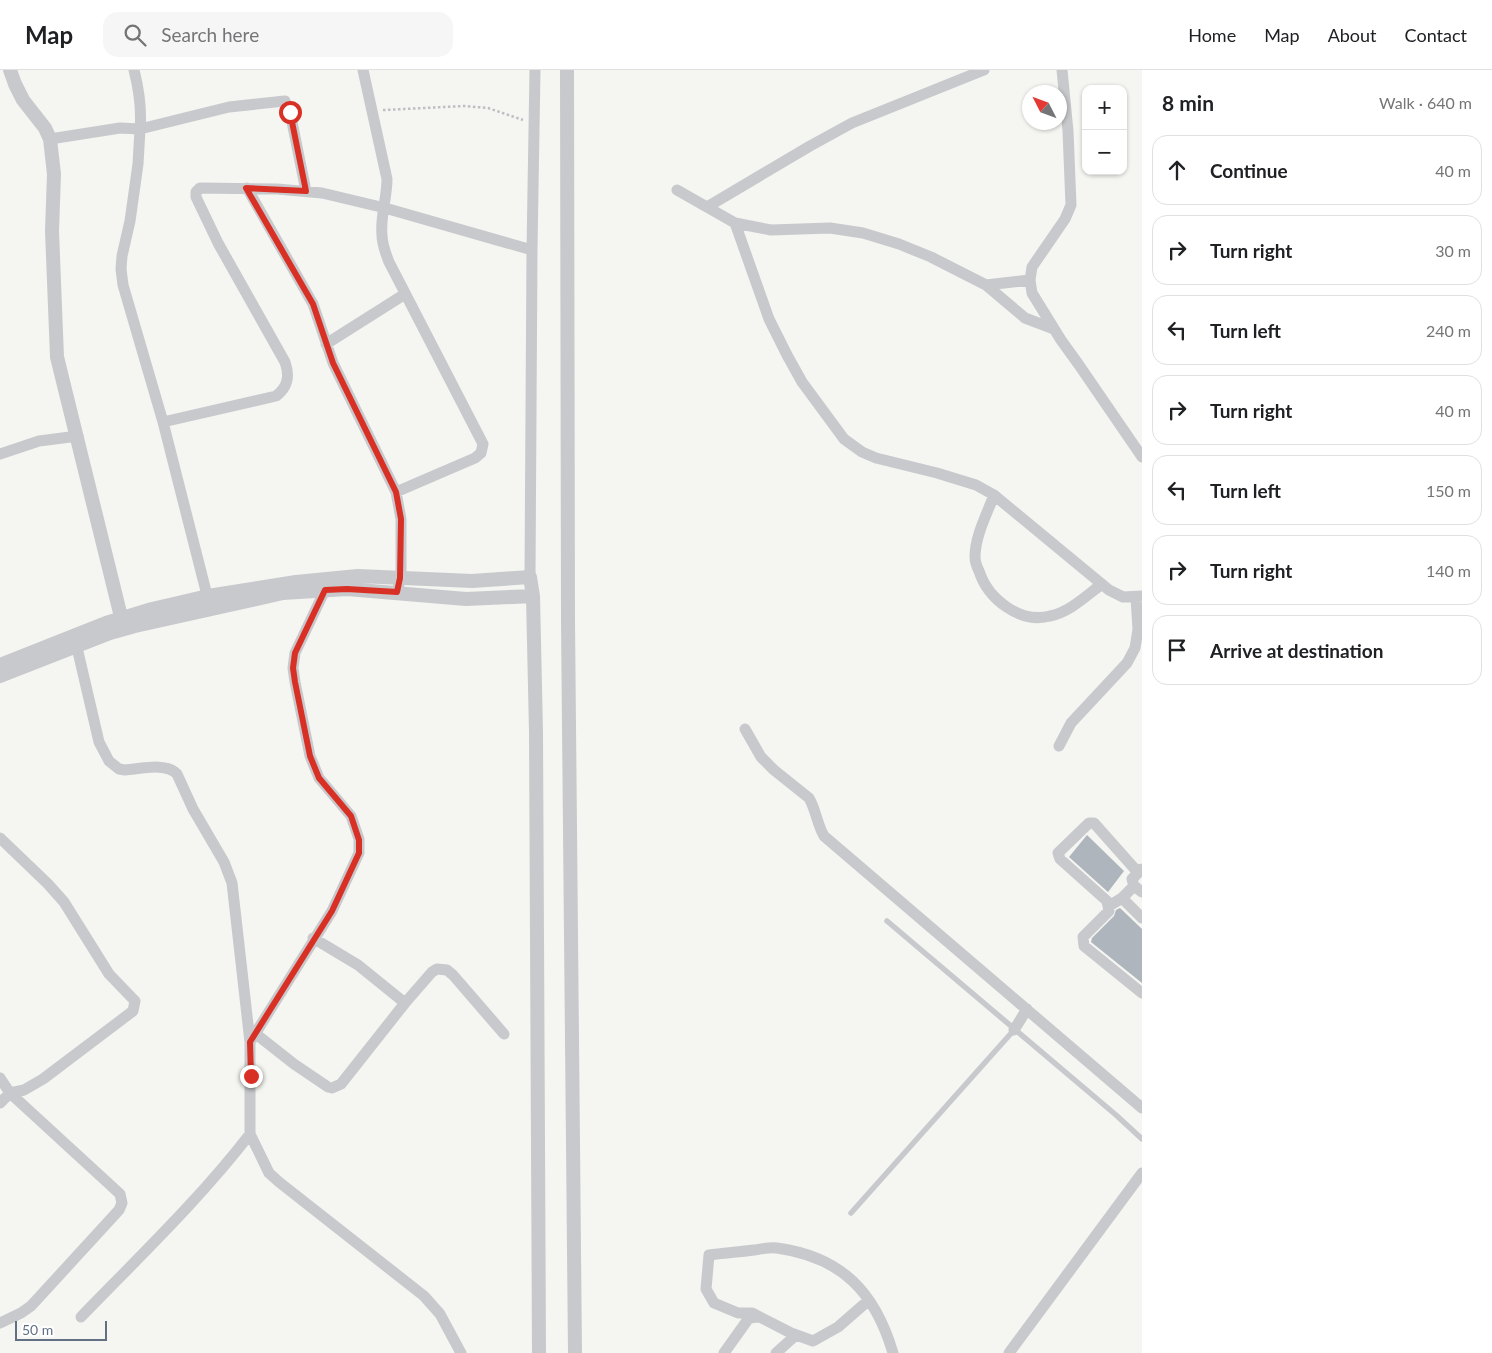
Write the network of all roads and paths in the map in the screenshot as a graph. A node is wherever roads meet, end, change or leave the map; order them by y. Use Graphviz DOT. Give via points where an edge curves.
graph roads {
  1 [pos="10,70"];
  2 [pos="134,70"];
  3 [pos="363,70"];
  4 [pos="535,70"];
  5 [pos="567,70"];
  6 [pos="984,70"];
  7 [pos="1062,70"];
  8 [pos="371,110"];
  9 [pos="534,124"];
  10 [pos="140,129"];
  11 [pos="50,139"];
  12 [pos="246,188"];
  13 [pos="677,190"];
  14 [pos="306,191"];
  15 [pos="708,207"];
  16 [pos="385,208"];
  17 [pos="734,223"];
  18 [pos="532,250"];
  19 [pos="1030,280"];
  20 [pos="986,285"];
  21 [pos="405,294"];
  22 [pos="1054,329"];
  23 [pos="326,344"];
  24 [pos="163,422"];
  25 [pos="78,436"];
  26 [pos="0,454"];
  27 [pos="1142,457"];
  28 [pos="396,492"];
  29 [pos="994,495"];
  30 [pos="530,577"];
  31 [pos="400,578"];
  32 [pos="468,581"];
  33 [pos="1102,584"];
  34 [pos="325,590"];
  35 [pos="397,592"];
  36 [pos="533,596"];
  37 [pos="1139,597"];
  38 [pos="466,599"];
  39 [pos="209,602"];
  40 [pos="122,624"];
  41 [pos="76,642"];
  42 [pos="0,665"];
  43 [pos="0,676"];
  44 [pos="745,729"];
  45 [pos="1059,746"];
  46 [pos="0,838"];
  47 [pos="1141,870"];
  48 [pos="1138,889"];
  49 [pos="1122,898"];
  50 [pos="1109,906"];
  51 [pos="1142,918"];
  52 [pos="887,922"];
  53 [pos="313,938"];
  54 [pos="1142,993"];
  55 [pos="405,1003"];
  56 [pos="1027,1008"];
  57 [pos="1014,1030"];
  58 [pos="504,1034"];
  59 [pos="253,1038"];
  60 [pos="0,1078"];
  61 [pos="10,1093"];
  62 [pos="0,1103"];
  63 [pos="1142,1108"];
  64 [pos="250,1134"];
  65 [pos="1142,1139"];
  66 [pos="1142,1173"];
  67 [pos="851,1213"];
  68 [pos="869,1300"];
  69 [pos="758,1316"];
  70 [pos="81,1317"];
  71 [pos="0,1323"];
  72 [pos="796,1335"];
  73 [pos="456,1351"];
  74 [pos="539,1353"];
  75 [pos="574,1353"];
  76 [pos="724,1353"];
  77 [pos="776,1353"];
  78 [pos="893,1353"];
  79 [pos="1009,1353"];
  1 -- 11 [label="street" via="23,100"];
  2 -- 10 [label="street" via="139,89"];
  3 -- 8 [label="street"];
  4 -- 9 [label="street"];
  5 -- 75 [label="street"];
  6 -- 15 [label="street" via="852,124"];
  7 -- 19 [label="street" via="1071,205 1053,240 1039,255"];
  8 -- 9 [label="path" via="480,107"];
  8 -- 16 [label="street" via="387,179"];
  9 -- 18 [label="street"];
  10 -- 11 [label="street" via="120,128"];
  10 -- 14 [label="street" via="230,107 285,101"];
  10 -- 24 [label="street" via="138,164 121,269"];
  11 -- 25 [label="street" via="54,174 52,231 57,357"];
  12 -- 14 [label="street"];
  12 -- 23 [label="street" via="313,304"];
  12 -- 24 [label="street" via="203,188 195,194 218,243 285,362 287,383 276,396"];
  13 -- 15 [label="street"];
  14 -- 16 [label="street"];
  15 -- 17 [label="street"];
  16 -- 18 [label="street"];
  16 -- 21 [label="street" via="381,234 389,262"];
  17 -- 20 [label="street" via="771,230 830,228 863,233 923,254"];
  17 -- 29 [label="street" via="769,320 802,382 844,438 876,458 976,485"];
  18 -- 30 [label="street"];
  19 -- 20 [label="street"];
  19 -- 22 [label="street" via="1032,293"];
  20 -- 22 [label="street" via="1025,318"];
  21 -- 23 [label="street"];
  21 -- 28 [label="street" via="484,444 475,458"];
  22 -- 27 [label="street"];
  23 -- 28 [label="street"];
  24 -- 39 [label="street"];
  25 -- 26 [label="street" via="39,441"];
  25 -- 40 [label="street"];
  28 -- 31 [label="street" via="401,519"];
  29 -- 33 [label="street"];
  29 -- 33 [label="street" via="974,558 988,590 1001,603 1030,617 1050,617 1069,608"];
  30 -- 32 [label="street"];
  30 -- 36 [label="street"];
  31 -- 32 [label="street"];
  31 -- 35 [label="street"];
  31 -- 39 [label="street" via="358,576 296,582"];
  32 -- 38 [label="street"];
  33 -- 37 [label="street" via="1123,597"];
  34 -- 35 [label="street"];
  34 -- 39 [label="street"];
  34 -- 53 [label="street" via="295,653 293,668 310,756 319,778 351,816 360,847 332,911"];
  35 -- 38 [label="street"];
  36 -- 38 [label="street"];
  36 -- 74 [label="street"];
  37 -- 45 [label="street" via="1135,648 1127,663 1075,718"];
  39 -- 40 [label="street"];
  40 -- 41 [label="street"];
  41 -- 42 [label="street"];
  41 -- 43 [label="street"];
  41 -- 59 [label="street" via="99,742 109,761 125,770 173,769 224,862 232,883"];
  44 -- 56 [label="street" via="761,757 809,798 824,836"];
  46 -- 61 [label="street" via="64,902 109,974 135,1001 132,1011 43,1079 24,1090"];
  47 -- 48 [label="street" via="1132,879"];
  47 -- 50 [label="street" via="1134,868 1094,822 1089,823 1058,853 1060,860"];
  48 -- 49 [label="street"];
  49 -- 50 [label="street"];
  49 -- 51 [label="street"];
  50 -- 54 [label="street" via="1109,911 1083,937 1084,946"];
  52 -- 57 [label="lane"];
  53 -- 55 [label="street" via="358,965"];
  53 -- 59 [label="street"];
  55 -- 58 [label="street" via="432,972 442,969 453,975"];
  55 -- 59 [label="street" via="341,1084 332,1088"];
  56 -- 57 [label="street"];
  56 -- 63 [label="street"];
  57 -- 65 [label="lane"];
  57 -- 67 [label="lane"];
  59 -- 64 [label="street"];
  60 -- 61 [label="street"];
  61 -- 62 [label="street"];
  61 -- 71 [label="street" via="120,1194 122,1204 31,1306"];
  64 -- 70 [label="street" via="193,1202"];
  64 -- 73 [label="street" via="269,1173 424,1296 440,1314"];
  66 -- 79 [label="street"];
  68 -- 69 [label="street" via="840,1271 818,1258 775,1247 709,1255 706,1289 714,1303 738,1313"];
  68 -- 72 [label="street" via="838,1327 813,1341"];
  68 -- 78 [label="street" via="880,1318"];
  69 -- 72 [label="street"];
  69 -- 76 [label="street" via="749,1318"];
  72 -- 77 [label="street"];
}
